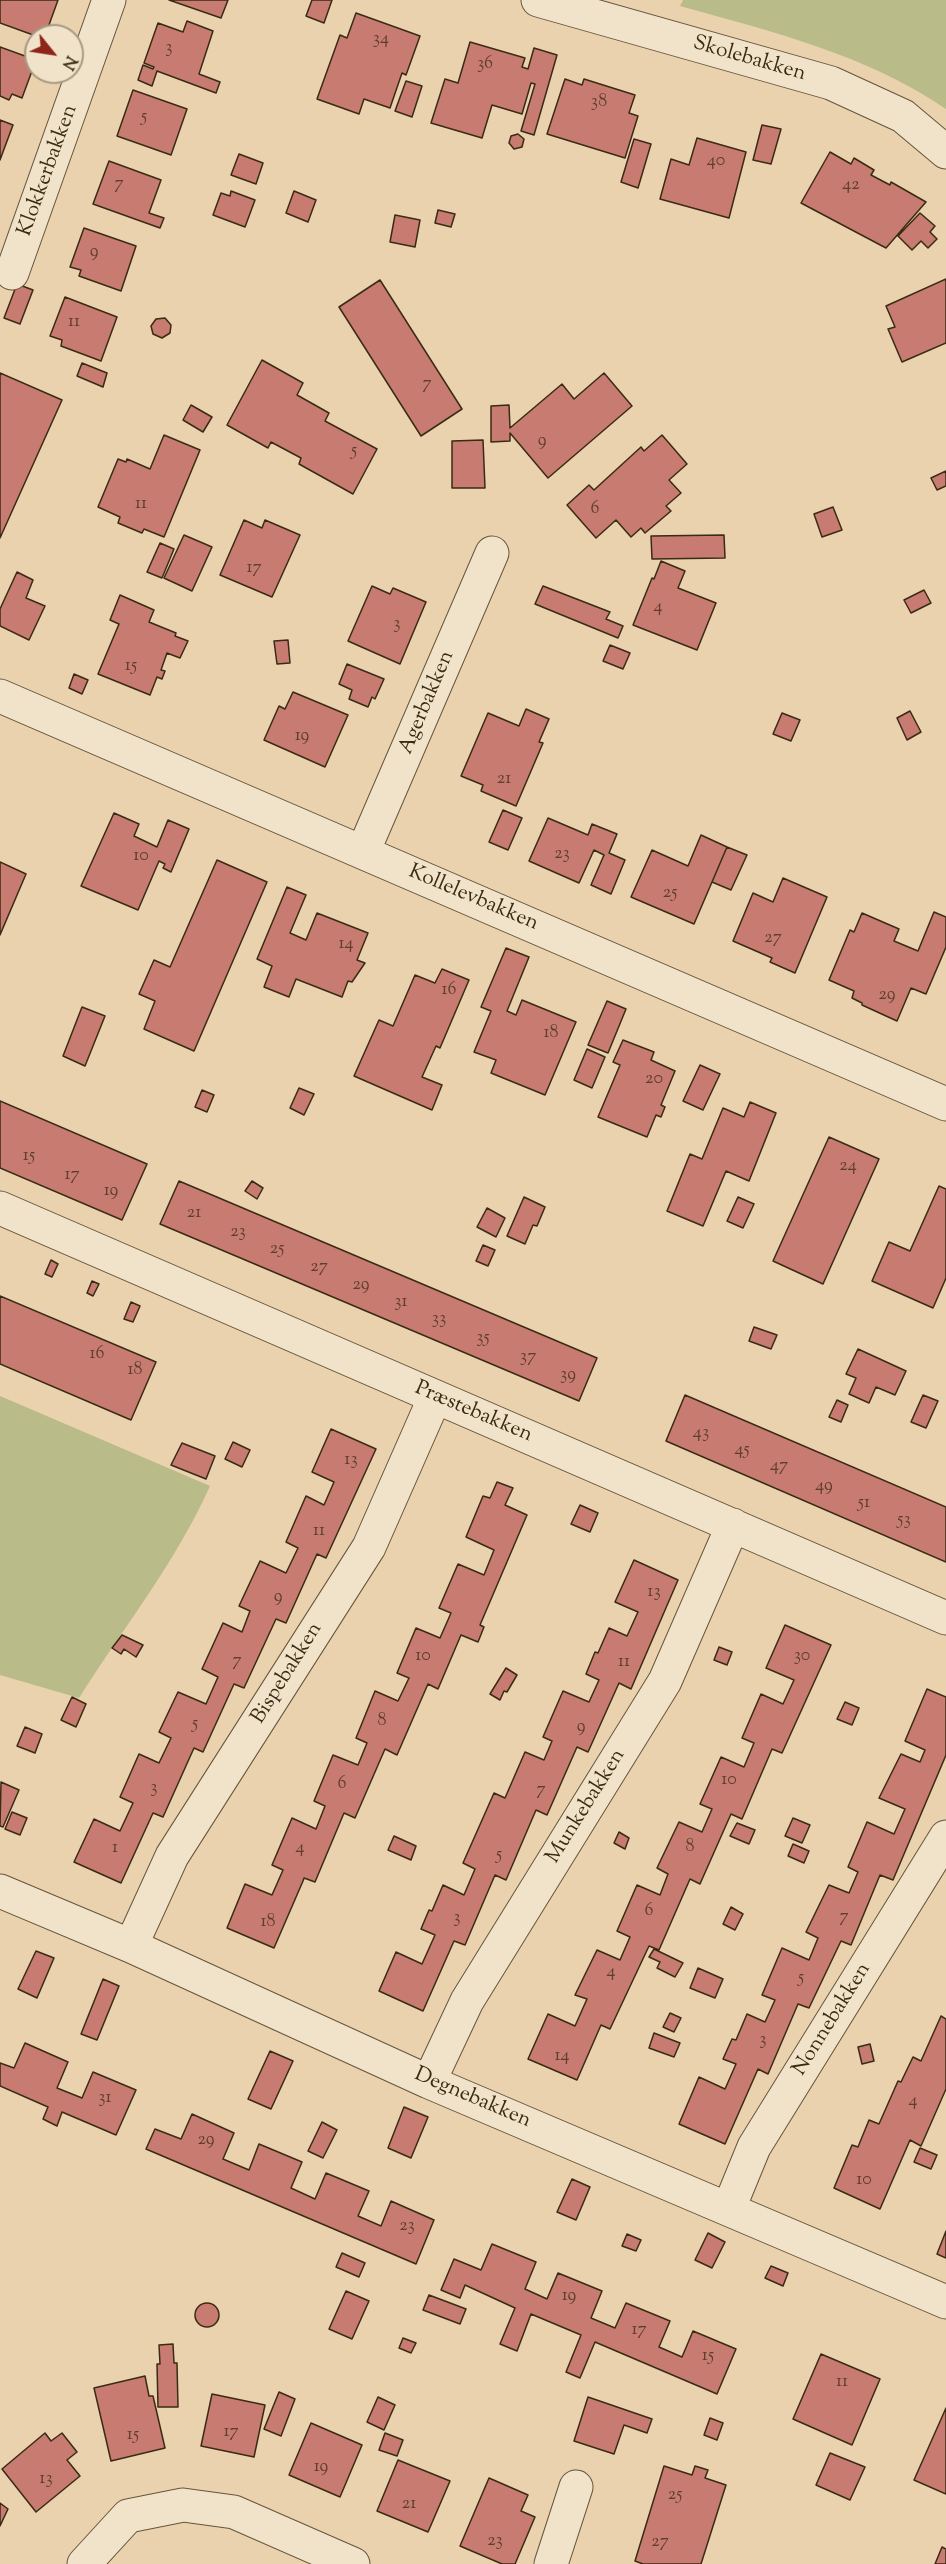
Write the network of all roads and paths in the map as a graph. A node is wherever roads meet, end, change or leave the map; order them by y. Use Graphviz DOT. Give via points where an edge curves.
graph roads {
  1 [pos="109,0"];
  2 [pos="538,0"];
  3 [pos="946,152"];
  4 [pos="12,273"];
  5 [pos="492,553"];
  6 [pos="0,696"];
  7 [pos="363,852"];
  8 [pos="946,1104"];
  9 [pos="0,1208"];
  10 [pos="435,1397"];
  11 [pos="733,1526"];
  12 [pos="946,1618"];
  13 [pos="946,1836"];
  14 [pos="0,1891"];
  15 [pos="131,1946"];
  16 [pos="429,2082"];
  17 [pos="729,2208"];
  18 [pos="946,2302"];
  19 [pos="576,2487"];
  20 [pos="84,2564"];
  21 [pos="353,2564"];
  22 [pos="551,2564"];
  1 -- 4 [label="street, Klokkerbakken"];
  2 -- 3 [label="street, Skolebakken" via="831,83 903,116"];
  5 -- 7 [label="street, Agerbakken"];
  6 -- 7 [label="street, Kollelevbakken"];
  7 -- 8 [label="street, Kollelevbakken"];
  9 -- 10 [label="street, Præstebakken"];
  10 -- 11 [label="street, Præstebakken"];
  10 -- 15 [label="street, Bispebakken" via="369,1547 172,1856"];
  11 -- 12 [label="street, Præstebakken"];
  11 -- 16 [label="street, Munkebakken" via="665,1681 467,2001"];
  13 -- 17 [label="street, Nonnebakken" via="754,2147"];
  14 -- 15 [label="street, Degnebakken"];
  15 -- 16 [label="street, Degnebakken"];
  16 -- 17 [label="street, Degnebakken"];
  17 -- 18 [label="street, Degnebakken"];
  19 -- 22 [label="street"];
  20 -- 21 [label="street" via="128,2516 183,2505 234,2512"];
}
